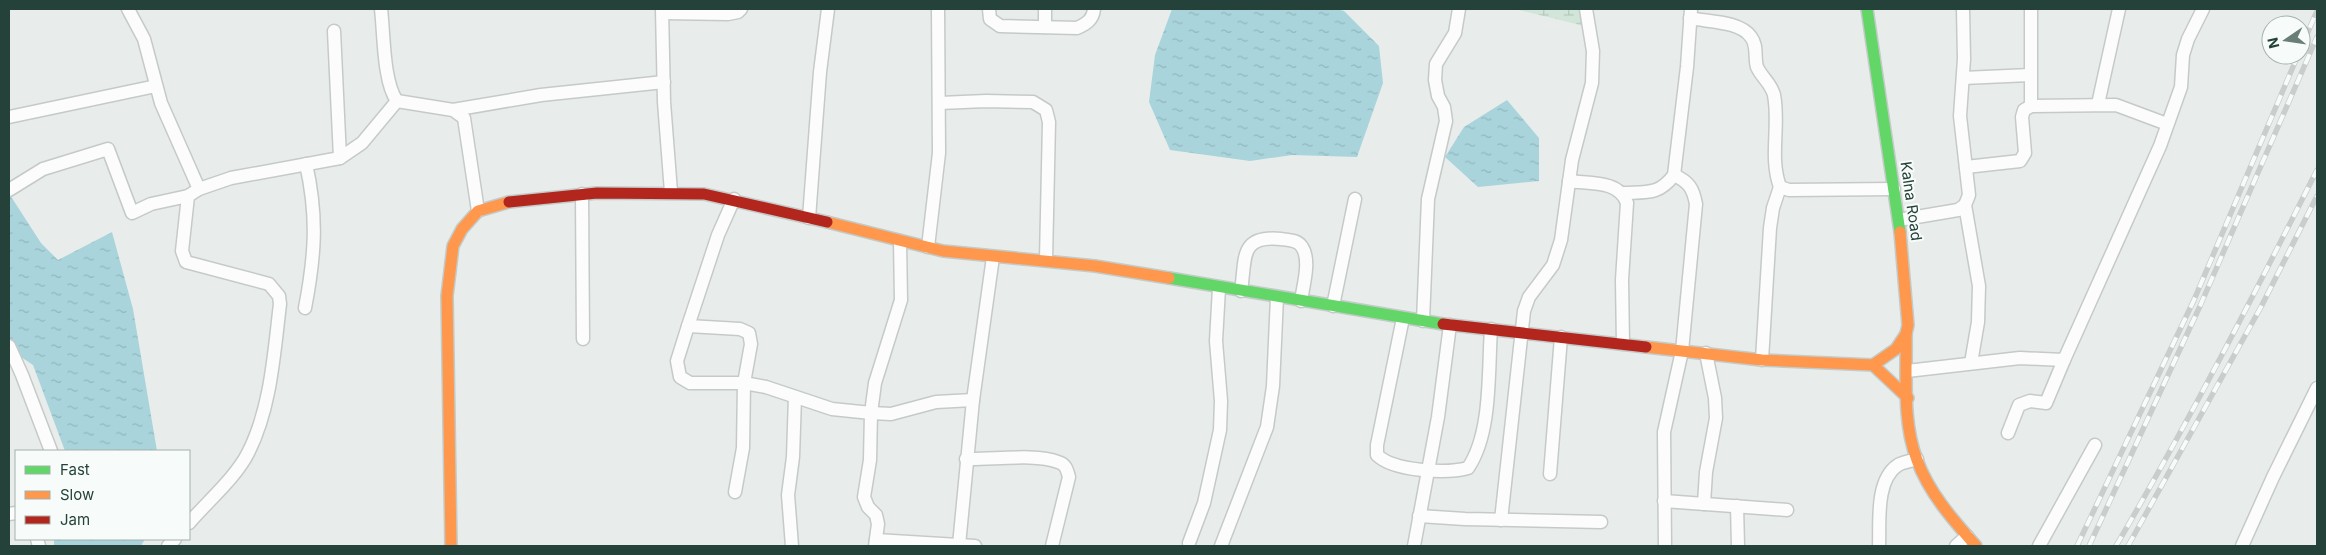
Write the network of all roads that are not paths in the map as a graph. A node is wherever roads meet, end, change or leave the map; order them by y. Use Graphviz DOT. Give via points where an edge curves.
graph roads {
  1 [pos="128,9"];
  2 [pos="382,9"];
  3 [pos="741,9"];
  4 [pos="828,9"];
  5 [pos="938,9"];
  6 [pos="989,9"];
  7 [pos="1045,9"];
  8 [pos="1094,9"];
  9 [pos="1459,9"];
  10 [pos="1586,9"];
  11 [pos="1867,9"];
  12 [pos="1963,9"];
  13 [pos="2031,9"];
  14 [pos="2119,9"];
  15 [pos="2203,9"];
  16 [pos="662,11"];
  17 [pos="1691,14"];
  18 [pos="1045,27"];
  19 [pos="334,31"];
  20 [pos="2030,75"];
  21 [pos="1963,78"];
  22 [pos="664,82"];
  23 [pos="156,86"];
  24 [pos="397,101"];
  25 [pos="940,103"];
  26 [pos="2098,104"];
  27 [pos="2031,106"];
  28 [pos="453,110"];
  29 [pos="9,117"];
  30 [pos="2167,124"];
  31 [pos="340,158"];
  32 [pos="306,164"];
  33 [pos="1966,167"];
  34 [pos="1674,176"];
  35 [pos="1569,181"];
  36 [pos="1780,187"];
  37 [pos="1894,189"];
  38 [pos="9,190"];
  39 [pos="193,192"];
  40 [pos="672,192"];
  41 [pos="582,194"];
  42 [pos="1624,194"];
  43 [pos="734,199"];
  44 [pos="1355,199"];
  45 [pos="1965,206"];
  46 [pos="478,211"];
  47 [pos="809,218"];
  48 [pos="1899,220"];
  49 [pos="900,240"];
  50 [pos="928,247"];
  51 [pos="993,257"];
  52 [pos="1046,260"];
  53 [pos="1219,288"];
  54 [pos="1241,291"];
  55 [pos="1276,297"];
  56 [pos="1301,301"];
  57 [pos="1333,306"];
  58 [pos="305,308"];
  59 [pos="1403,318"];
  60 [pos="1423,321"];
  61 [pos="1450,325"];
  62 [pos="688,326"];
  63 [pos="1491,329"];
  64 [pos="1523,333"];
  65 [pos="1906,334"];
  66 [pos="1561,337"];
  67 [pos="583,339"];
  68 [pos="1624,344"];
  69 [pos="9,346"];
  70 [pos="1682,350"];
  71 [pos="1706,353"];
  72 [pos="1762,360"];
  73 [pos="2064,360"];
  74 [pos="1971,363"];
  75 [pos="1873,365"];
  76 [pos="1907,371"];
  77 [pos="744,383"];
  78 [pos="2317,388"];
  79 [pos="795,397"];
  80 [pos="1908,398"];
  81 [pos="973,400"];
  82 [pos="871,414"];
  83 [pos="2008,433"];
  84 [pos="2094,445"];
  85 [pos="51,450"];
  86 [pos="966,458"];
  87 [pos="1917,459"];
  88 [pos="1428,470"];
  89 [pos="1550,474"];
  90 [pos="735,492"];
  91 [pos="1664,501"];
  92 [pos="1704,504"];
  93 [pos="1737,506"];
  94 [pos="1788,510"];
  95 [pos="1419,516"];
  96 [pos="1501,520"];
  97 [pos="190,522"];
  98 [pos="1600,522"];
  99 [pos="1971,541"];
  100 [pos="876,543"];
  101 [pos="1189,543"];
  102 [pos="959,545"];
  103 [pos="450,546"];
  104 [pos="792,546"];
  105 [pos="975,546"];
  106 [pos="1052,546"];
  107 [pos="1221,546"];
  108 [pos="1414,546"];
  109 [pos="1665,546"];
  110 [pos="1738,546"];
  111 [pos="1879,546"];
  112 [pos="1956,546"];
  113 [pos="2039,546"];
  114 [pos="2242,546"];
  1 -- 23 [label="street" via="144,39"];
  2 -- 24 [label="street" via="389,82"];
  3 -- 16 [label="street" via="728,14"];
  4 -- 47 [label="street"];
  5 -- 25 [label="street"];
  6 -- 18 [label="street" via="990,18 1000,26"];
  7 -- 18 [label="street"];
  8 -- 18 [label="street" via="1087,23 1076,28"];
  9 -- 60 [label="street" via="1455,33 1436,64 1435,80 1446,121 1428,198"];
  10 -- 35 [label="street" via="1593,51 1592,83 1580,122"];
  11 -- 37 [label="main road, Kalna Road"];
  12 -- 21 [label="street"];
  13 -- 20 [label="street"];
  14 -- 26 [label="street"];
  15 -- 30 [label="street" via="2188,38 2183,55 2181,88"];
  16 -- 22 [label="street"];
  17 -- 34 [label="street"];
  17 -- 36 [label="street" via="1740,28 1751,37 1756,48 1758,69 1771,83 1774,98 1775,173"];
  19 -- 31 [label="street"];
  20 -- 21 [label="street"];
  20 -- 27 [label="street"];
  21 -- 33 [label="street" via="1960,116"];
  22 -- 28 [label="street" via="541,95"];
  22 -- 40 [label="street"];
  23 -- 29 [label="street"];
  23 -- 39 [label="street"];
  24 -- 28 [label="street"];
  24 -- 31 [label="street" via="362,143"];
  25 -- 50 [label="street" via="939,153"];
  25 -- 52 [label="street" via="986,100 1033,102 1046,110 1049,122"];
  26 -- 27 [label="street"];
  26 -- 30 [label="street" via="2124,107"];
  27 -- 33 [label="street" via="2024,110 2022,116 2025,153 2020,161"];
  28 -- 46 [label="street" via="464,118"];
  30 -- 73 [label="street"];
  31 -- 32 [label="street"];
  32 -- 39 [label="street" via="231,178"];
  32 -- 58 [label="street" via="316,238"];
  33 -- 45 [label="street" via="1969,196"];
  34 -- 42 [label="street" via="1665,187 1654,192"];
  34 -- 70 [label="street" via="1686,181 1693,190 1696,204"];
  35 -- 42 [label="street" via="1614,187"];
  35 -- 64 [label="street" via="1561,240 1553,265 1529,297 1524,311"];
  36 -- 37 [label="street" via="1789,190"];
  36 -- 72 [label="street" via="1770,228"];
  37 -- 48 [label="main road, Kalna Road"];
  38 -- 39 [label="street" via="43,169 108,149 132,214 151,204"];
  39 -- 97 [label="street" via="182,251 186,262 269,284 279,296 280,304 272,376 248,453"];
  40 -- 41 [label="main road"];
  40 -- 43 [label="main road"];
  41 -- 46 [label="main road" via="517,200"];
  41 -- 67 [label="street"];
  42 -- 68 [label="street" via="1627,203 1622,280"];
  43 -- 47 [label="main road"];
  43 -- 62 [label="street" via="718,235"];
  44 -- 57 [label="street"];
  45 -- 48 [label="street"];
  45 -- 74 [label="street" via="1979,286 1978,322"];
  46 -- 103 [label="main road" via="462,229 453,246 449,269"];
  47 -- 49 [label="main road"];
  48 -- 65 [label="main road, Kalna Road" via="1906,284"];
  49 -- 50 [label="main road"];
  49 -- 82 [label="street" via="901,300 875,383"];
  50 -- 51 [label="main road"];
  51 -- 52 [label="main road"];
  51 -- 81 [label="street"];
  52 -- 53 [label="main road"];
  53 -- 54 [label="main road"];
  53 -- 101 [label="street" via="1216,341 1220,430 1204,503"];
  54 -- 55 [label="main road"];
  54 -- 56 [label="street" via="1246,251 1253,241 1263,237 1293,240 1302,247 1306,260"];
  55 -- 56 [label="main road"];
  55 -- 107 [label="street" via="1271,409"];
  56 -- 57 [label="main road"];
  57 -- 59 [label="main road"];
  59 -- 60 [label="main road"];
  59 -- 88 [label="street" via="1377,445 1378,455 1384,462"];
  60 -- 61 [label="main road"];
  61 -- 63 [label="main road"];
  61 -- 88 [label="street"];
  62 -- 77 [label="street" via="740,329 749,333 751,344"];
  62 -- 77 [label="street" via="677,361 680,376 690,383"];
  63 -- 64 [label="main road"];
  63 -- 88 [label="street" via="1485,418 1474,459 1468,468 1457,471"];
  64 -- 66 [label="main road"];
  64 -- 96 [label="street"];
  65 -- 75 [label="main road" via="1896,348"];
  65 -- 76 [label="main road, Kalna Road"];
  66 -- 68 [label="main road"];
  66 -- 89 [label="street"];
  68 -- 70 [label="main road"];
  69 -- 85 [label="street"];
  70 -- 71 [label="main road"];
  70 -- 91 [label="street" via="1664,432"];
  71 -- 72 [label="main road"];
  71 -- 92 [label="street" via="1716,418"];
  72 -- 75 [label="main road"];
  73 -- 74 [label="street" via="2020,358"];
  73 -- 83 [label="street" via="2046,403 2030,401 2019,405"];
  74 -- 76 [label="street"];
  75 -- 80 [label="main road"];
  76 -- 80 [label="main road, Kalna Road"];
  77 -- 79 [label="street"];
  77 -- 90 [label="street" via="743,448"];
  78 -- 114 [label="street"];
  79 -- 82 [label="street" via="832,409"];
  79 -- 104 [label="street" via="794,457 788,495"];
  80 -- 87 [label="main road, Kalna Road" via="1910,432"];
  81 -- 82 [label="street" via="936,402 898,412"];
  81 -- 86 [label="street"];
  82 -- 100 [label="street" via="870,460 864,497 876,515"];
  84 -- 113 [label="street"];
  86 -- 102 [label="street"];
  86 -- 106 [label="street" via="1018,457 1058,462 1066,467 1069,477"];
  87 -- 99 [label="main road, Kalna Road" via="1930,486"];
  87 -- 111 [label="street" via="1898,465 1882,490"];
  88 -- 95 [label="street"];
  91 -- 92 [label="street"];
  91 -- 109 [label="street"];
  92 -- 93 [label="street"];
  93 -- 94 [label="street"];
  93 -- 110 [label="street"];
  95 -- 96 [label="street"];
  95 -- 108 [label="street"];
  96 -- 98 [label="street"];
  99 -- 112 [label="street"];
  100 -- 102 [label="street"];
  102 -- 105 [label="street"];
}
